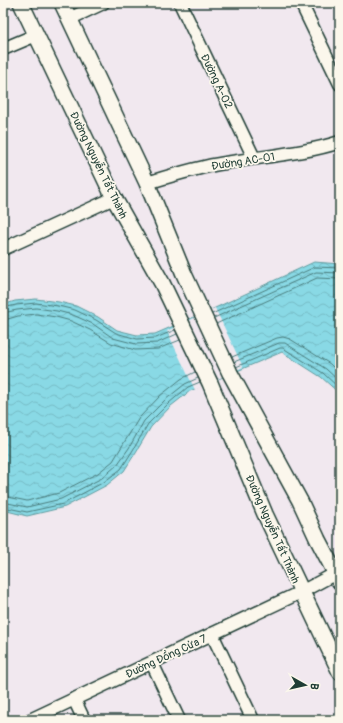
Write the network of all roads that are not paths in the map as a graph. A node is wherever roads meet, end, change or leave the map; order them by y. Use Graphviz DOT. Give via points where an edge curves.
graph roads {
  1 [pos="21,3"];
  2 [pos="62,3"];
  3 [pos="103,3"];
  4 [pos="180,3"];
  5 [pos="301,3"];
  6 [pos="69,19"];
  7 [pos="36,35"];
  8 [pos="3,50"];
  9 [pos="340,84"];
  10 [pos="340,142"];
  11 [pos="254,158"];
  12 [pos="147,183"];
  13 [pos="114,198"];
  14 [pos="3,250"];
  15 [pos="339,575"];
  16 [pos="301,592"];
  17 [pos="212,634"];
  18 [pos="152,662"];
  19 [pos="340,672"];
  20 [pos="74,699"];
  21 [pos="30,720"];
  22 [pos="84,720"];
  23 [pos="179,720"];
  24 [pos="253,720"];
  1 -- 7 [label="main road, Đường Nguyễn Tất Thành"];
  2 -- 6 [label="main road"];
  3 -- 6 [label="street"];
  4 -- 11 [label="street, Đường A-02"];
  5 -- 9 [label="street"];
  6 -- 12 [label="main road"];
  7 -- 8 [label="street"];
  7 -- 13 [label="main road, Đường Nguyễn Tất Thành"];
  10 -- 11 [label="street, Đường AC-01" via="302,152"];
  11 -- 12 [label="street, Đường AC-01" via="206,166"];
  12 -- 15 [label="main road" via="184,274 230,373"];
  13 -- 14 [label="street"];
  13 -- 16 [label="main road, Đường Nguyễn Tất Thành" via="162,283 210,383"];
  15 -- 16 [label="street, Đường Đồng Cửa 7"];
  16 -- 17 [label="street, Đường Đồng Cửa 7"];
  16 -- 19 [label="main road, Đường Nguyễn Tất Thành"];
  17 -- 18 [label="street, Đường Đồng Cửa 7"];
  17 -- 24 [label="street"];
  18 -- 20 [label="street, Đường Đồng Cửa 7"];
  18 -- 23 [label="street"];
  20 -- 21 [label="street, Đường Đồng Cửa 7"];
  20 -- 22 [label="street"];
}
